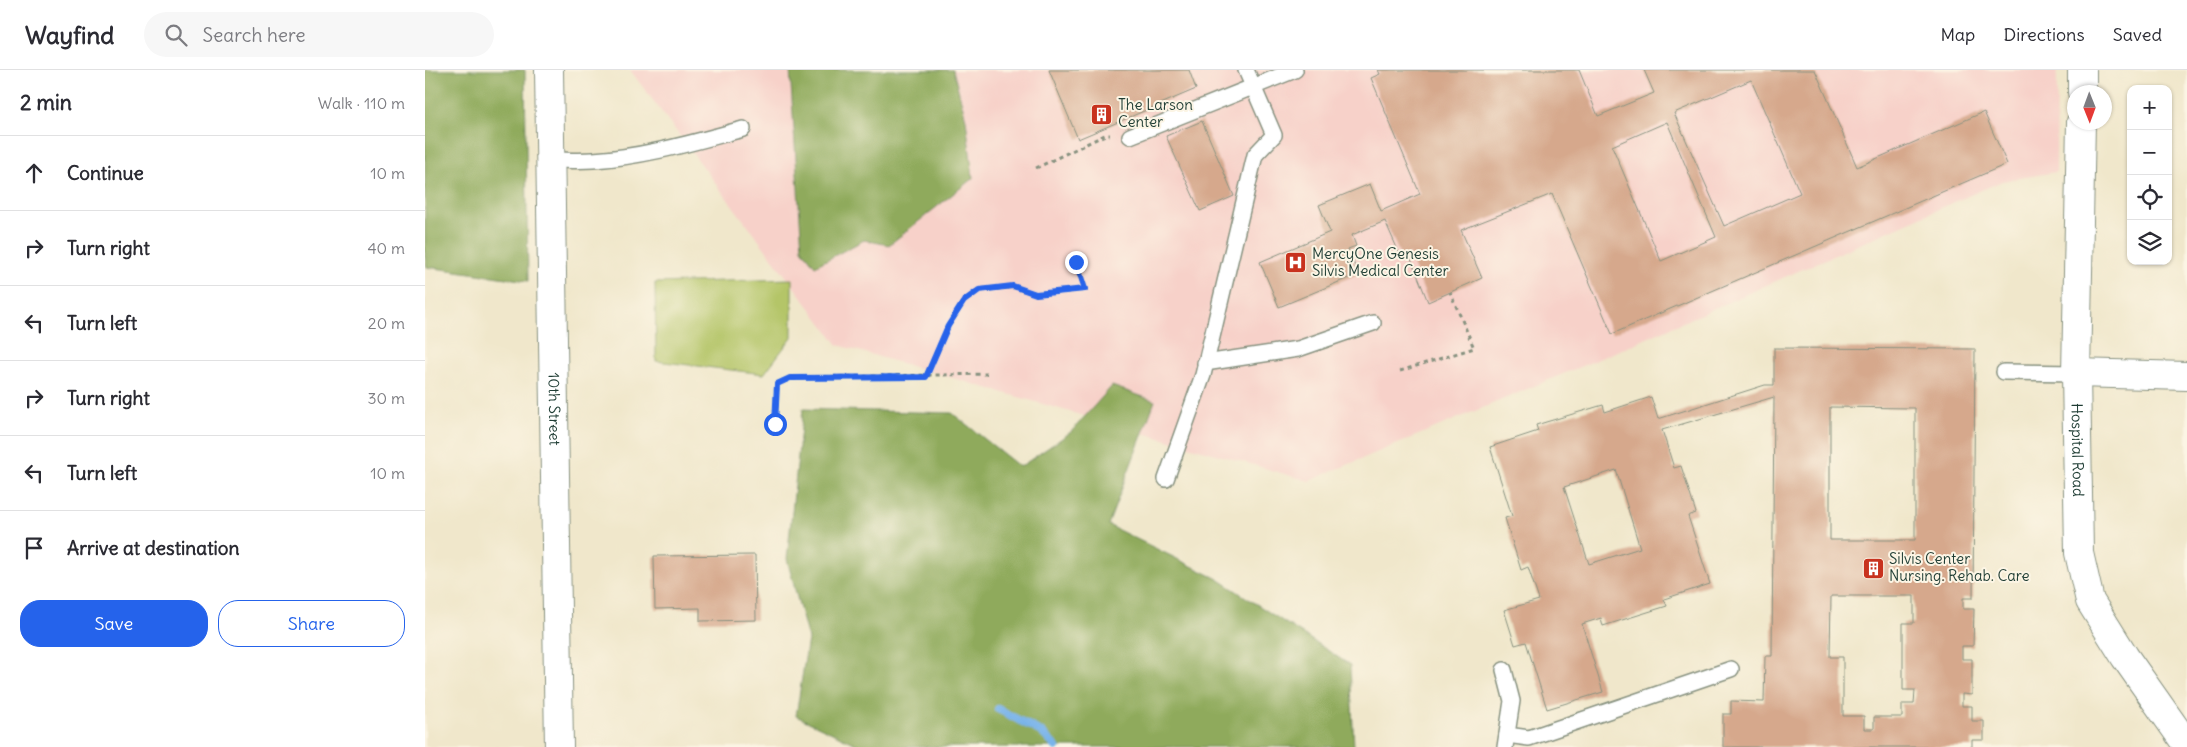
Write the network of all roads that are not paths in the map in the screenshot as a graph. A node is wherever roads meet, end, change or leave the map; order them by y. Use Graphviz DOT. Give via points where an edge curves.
graph roads {
  1 [pos="549,70"];
  2 [pos="1246,70"];
  3 [pos="1295,70"];
  4 [pos="2083,70"];
  5 [pos="2082,85"];
  6 [pos="1253,86"];
  7 [pos="743,129"];
  8 [pos="2081,130"];
  9 [pos="1130,136"];
  10 [pos="551,160"];
  11 [pos="1373,323"];
  12 [pos="1205,363"];
  13 [pos="2004,372"];
  14 [pos="2076,373"];
  15 [pos="2187,376"];
  16 [pos="1166,479"];
  17 [pos="1731,669"];
  18 [pos="1504,670"];
  19 [pos="1506,741"];
  20 [pos="2187,745"];
  21 [pos="559,747"];
  1 -- 10 [label="street, 10th Street"];
  2 -- 6 [label="lane"];
  3 -- 6 [label="lane"];
  4 -- 5 [label="street"];
  6 -- 9 [label="lane"];
  6 -- 12 [label="lane" via="1273,135 1255,155"];
  7 -- 10 [label="lane" via="648,153 593,160"];
  8 -- 14 [label="street, Hospital Road"];
  10 -- 21 [label="street, 10th Street"];
  11 -- 12 [label="lane" via="1297,349"];
  12 -- 16 [label="lane"];
  13 -- 14 [label="lane"];
  14 -- 15 [label="street"];
  14 -- 20 [label="street, Hospital Road" via="2079,553 2089,601"];
  17 -- 19 [label="lane" via="1529,738"];
  18 -- 19 [label="lane" via="1512,702"];
}
